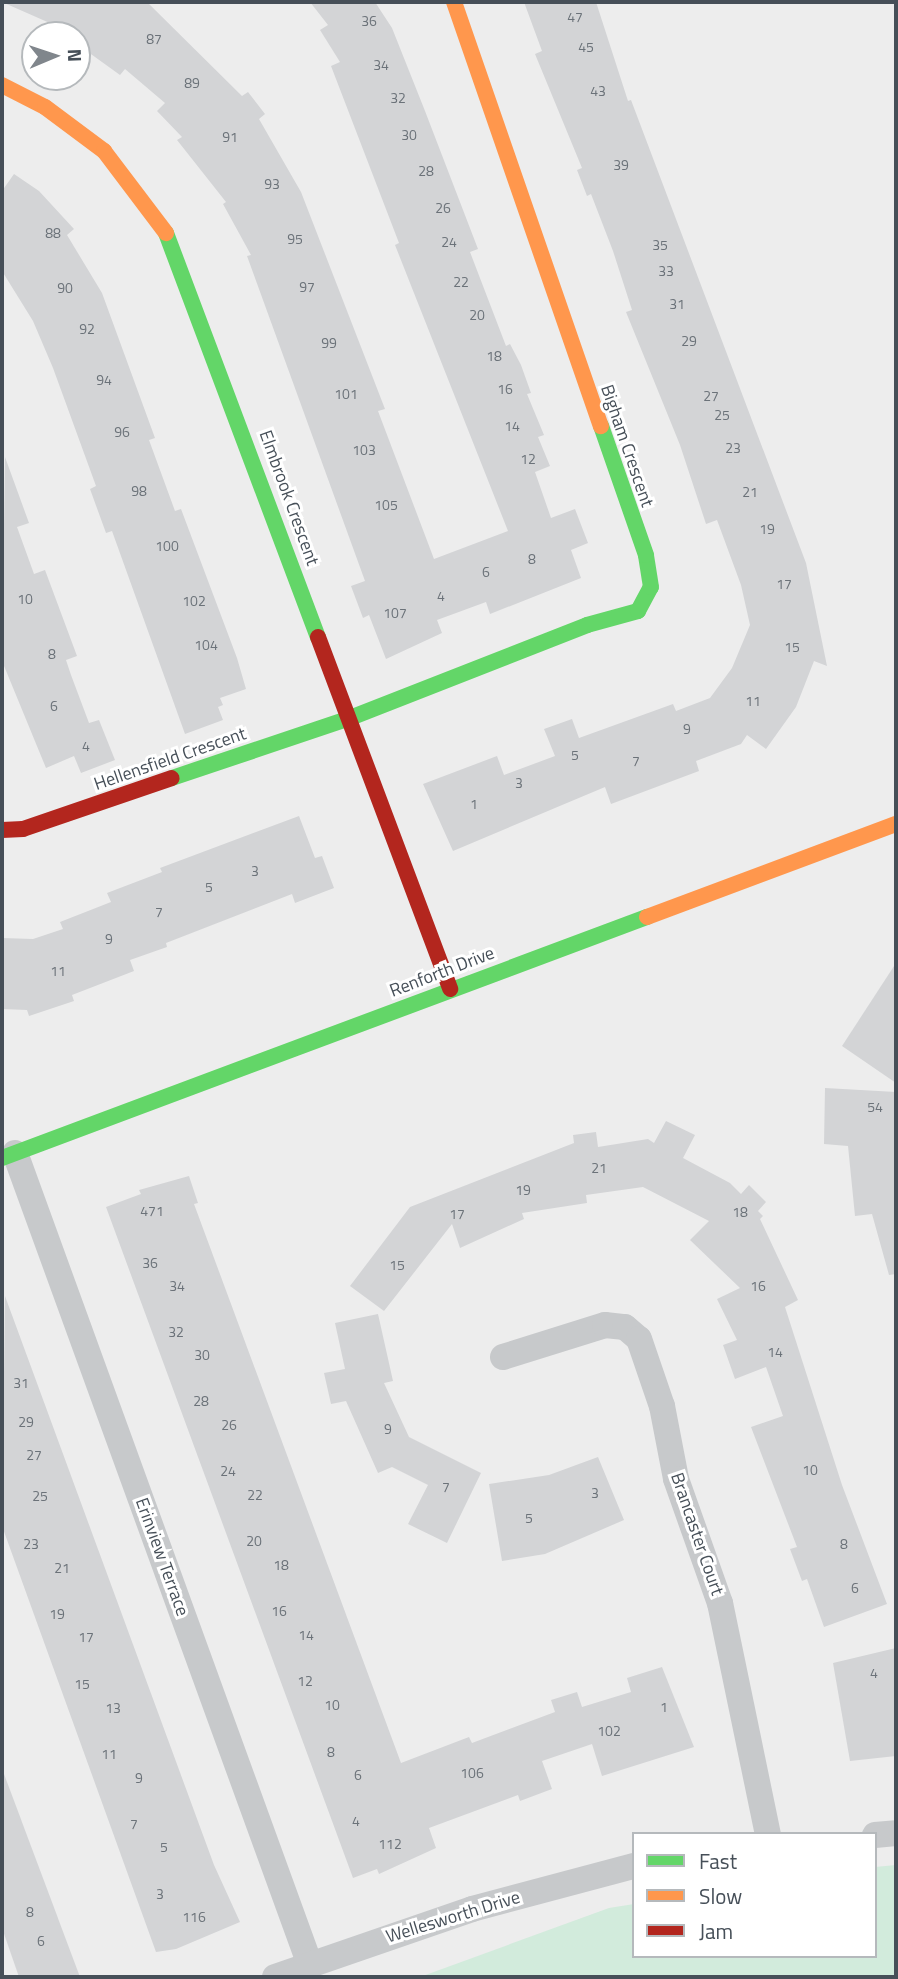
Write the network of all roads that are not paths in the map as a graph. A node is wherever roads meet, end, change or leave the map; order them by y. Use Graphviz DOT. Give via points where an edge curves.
graph roads {
  1 [pos="454,2"];
  2 [pos="2,85"];
  3 [pos="350,719"];
  4 [pos="896,824"];
  5 [pos="2,830"];
  6 [pos="450,989"];
  7 [pos="8,1155"];
  8 [pos="503,1357"];
  9 [pos="768,1832"];
  10 [pos="896,1833"];
  11 [pos="877,1835"];
  12 [pos="632,1867"];
  13 [pos="309,1962"];
  14 [pos="275,1977"];
  1 -- 3 [label="street, Bigham Crescent" via="646,555 652,587 638,611 587,625"];
  2 -- 3 [label="street, Elmbrook Crescent" via="45,107 104,151 168,236"];
  3 -- 5 [label="street, Hellensfield Crescent" via="23,830"];
  3 -- 6 [label="street, Elmbrook Crescent"];
  4 -- 6 [label="street, Renforth Drive"];
  6 -- 7 [label="street, Renforth Drive"];
  7 -- 13 [label="street, Erinview Terrace"];
  8 -- 9 [label="street, Brancaster Court" via="605,1325 625,1327 639,1339 662,1406 676,1479 720,1603"];
  10 -- 11 [label="street"];
  12 -- 13 [label="street, Wellesworth Drive" via="472,1909"];
  13 -- 14 [label="street, Wellesworth Drive"];
}
